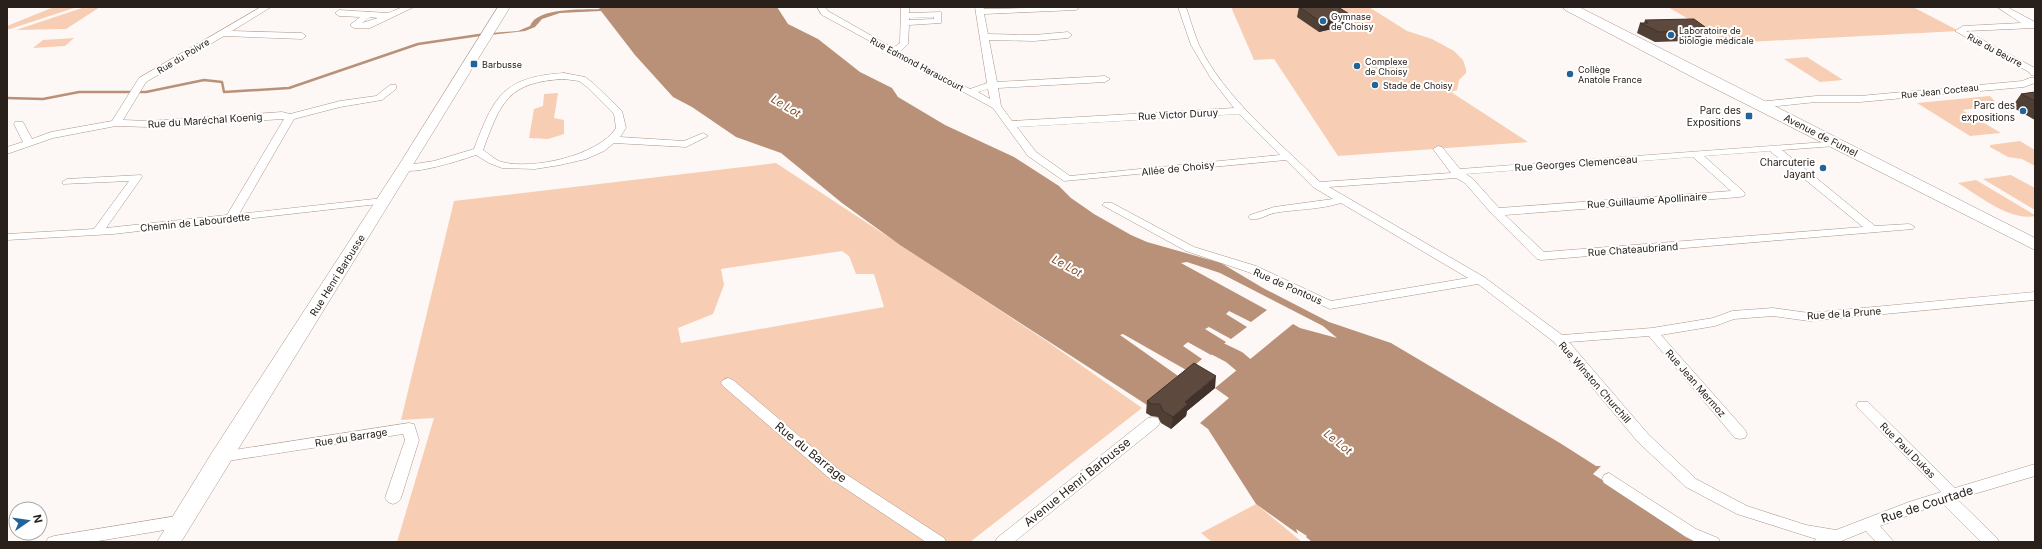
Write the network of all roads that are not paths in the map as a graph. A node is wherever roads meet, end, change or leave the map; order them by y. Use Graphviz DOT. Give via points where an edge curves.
graph roads {
  1 [pos="267,7"];
  2 [pos="410,7"];
  3 [pos="504,7"];
  4 [pos="821,7"];
  5 [pos="1076,7"];
  6 [pos="1182,7"];
  7 [pos="1562,7"];
  8 [pos="1569,7"];
  9 [pos="2001,7"];
  10 [pos="979,9"];
  11 [pos="339,13"];
  12 [pos="368,15"];
  13 [pos="905,15"];
  14 [pos="389,16"];
  15 [pos="2033,25"];
  16 [pos="1606,27"];
  17 [pos="222,33"];
  18 [pos="1068,35"];
  19 [pos="302,36"];
  20 [pos="984,37"];
  21 [pos="894,52"];
  22 [pos="2034,77"];
  23 [pos="1105,79"];
  24 [pos="992,85"];
  25 [pos="392,87"];
  26 [pos="969,92"];
  27 [pos="1846,100"];
  28 [pos="1758,105"];
  29 [pos="996,106"];
  30 [pos="1241,111"];
  31 [pos="1775,113"];
  32 [pos="290,117"];
  33 [pos="116,123"];
  34 [pos="19,124"];
  35 [pos="1009,124"];
  36 [pos="703,136"];
  37 [pos="613,140"];
  38 [pos="29,143"];
  39 [pos="1835,143"];
  40 [pos="1773,148"];
  41 [pos="1438,149"];
  42 [pos="7,151"];
  43 [pos="478,151"];
  44 [pos="1696,154"];
  45 [pos="1287,157"];
  46 [pos="405,168"];
  47 [pos="1459,175"];
  48 [pos="67,182"];
  49 [pos="1317,185"];
  50 [pos="1340,200"];
  51 [pos="382,201"];
  52 [pos="1108,205"];
  53 [pos="1496,212"];
  54 [pos="231,218"];
  55 [pos="1254,218"];
  56 [pos="1909,227"];
  57 [pos="1873,230"];
  58 [pos="97,232"];
  59 [pos="7,237"];
  60 [pos="2035,245"];
  61 [pos="1480,280"];
  62 [pos="2035,296"];
  63 [pos="1652,332"];
  64 [pos="1559,339"];
  65 [pos="728,383"];
  66 [pos="1863,405"];
  67 [pos="1153,422"];
  68 [pos="1740,434"];
  69 [pos="221,457"];
  70 [pos="2035,470"];
  71 [pos="1609,479"];
  72 [pos="1949,496"];
  73 [pos="393,498"];
  74 [pos="183,521"];
  75 [pos="1868,524"];
  76 [pos="1836,536"];
  77 [pos="54,542"];
  78 [pos="169,542"];
  79 [pos="938,542"];
  80 [pos="1003,542"];
  81 [pos="1712,542"];
  82 [pos="1822,542"];
  83 [pos="1886,542"];
  84 [pos="1991,542"];
  1 -- 17 [label="street, Rue du Poivre"];
  2 -- 14 [label="street"];
  3 -- 46 [label="main road, Rue Henri Barbusse"];
  4 -- 21 [label="street, Rue Edmond Haraucourt" via="825,13"];
  5 -- 10 [label="street"];
  6 -- 30 [label="street" via="1194,45"];
  7 -- 16 [label="main road, Avenue de Fumel"];
  8 -- 16 [label="main road, Avenue de Fumel"];
  9 -- 15 [label="street"];
  10 -- 20 [label="street"];
  11 -- 12 [label="street"];
  12 -- 14 [label="street"];
  12 -- 14 [label="street" via="354,25 367,26"];
  13 -- 21 [label="street" via="904,44"];
  15 -- 22 [label="street, Rue du Beurre" via="1959,31 2032,70"];
  16 -- 28 [label="main road, Avenue de Fumel"];
  17 -- 19 [label="street"];
  17 -- 33 [label="street, Rue du Poivre" via="142,80"];
  18 -- 20 [label="street" via="1034,38"];
  20 -- 24 [label="street"];
  21 -- 26 [label="street, Rue Edmond Haraucourt"];
  22 -- 27 [label="street, Rue Jean Cocteau" via="2024,84"];
  23 -- 24 [label="street"];
  24 -- 26 [label="street"];
  24 -- 29 [label="street"];
  25 -- 32 [label="street, Rue du Maréchal Koenig" via="379,98 340,104"];
  26 -- 29 [label="street, Rue Edmond Haraucourt"];
  27 -- 28 [label="street, Rue Jean Cocteau" via="1816,99"];
  27 -- 31 [label="street, Rue Jean Cocteau" via="1794,106"];
  28 -- 31 [label="main road, Avenue de Fumel"];
  29 -- 35 [label="street, Rue Edmond Haraucourt"];
  30 -- 35 [label="street, Rue Victor Duruy"];
  30 -- 45 [label="street"];
  31 -- 39 [label="main road, Avenue de Fumel"];
  32 -- 33 [label="street, Rue du Maréchal Koenig" via="282,115 148,124"];
  32 -- 54 [label="street"];
  33 -- 38 [label="street, Rue du Maréchal Koenig" via="51,135"];
  34 -- 38 [label="street"];
  35 -- 45 [label="street, Allée de Choisy" via="1032,154 1068,179"];
  36 -- 37 [label="street" via="686,144"];
  37 -- 43 [label="street" via="590,154 560,162 526,165 501,165"];
  37 -- 43 [label="street" via="621,128 619,113 590,85 582,79 546,77 524,83 505,94 486,129"];
  38 -- 42 [label="street, Rue du Maréchal Koenig"];
  39 -- 40 [label="street, Rue Georges Clemenceau"];
  39 -- 60 [label="main road, Avenue de Fumel"];
  40 -- 44 [label="street, Rue Georges Clemenceau"];
  40 -- 57 [label="street"];
  41 -- 47 [label="street, Rue Chateaubriand"];
  43 -- 46 [label="street" via="435,164"];
  44 -- 47 [label="street, Rue Georges Clemenceau" via="1465,171"];
  44 -- 53 [label="street, Rue Guillaume Apollinaire" via="1740,194"];
  45 -- 49 [label="street"];
  46 -- 51 [label="main road, Rue Henri Barbusse"];
  47 -- 49 [label="street, Rue Georges Clemenceau"];
  47 -- 53 [label="street, Rue Chateaubriand" via="1469,180"];
  48 -- 58 [label="street" via="137,177"];
  49 -- 50 [label="street, Rue Winston Churchill"];
  50 -- 55 [label="street" via="1329,204 1264,212"];
  50 -- 61 [label="street, Rue Winston Churchill"];
  51 -- 54 [label="street, Chemin de Labourdette"];
  51 -- 69 [label="main road, Rue Henri Barbusse"];
  52 -- 61 [label="street, Rue de Pontous" via="1190,249 1252,269 1330,305"];
  53 -- 57 [label="street, Rue Chateaubriand" via="1541,256"];
  54 -- 58 [label="street, Chemin de Labourdette"];
  56 -- 57 [label="street, Rue Chateaubriand"];
  58 -- 59 [label="street, Chemin de Labourdette"];
  61 -- 64 [label="street, Rue Winston Churchill"];
  62 -- 63 [label="street, Rue de la Prune" via="1809,317 1773,312 1732,315 1716,322"];
  63 -- 64 [label="street, Rue de la Prune"];
  63 -- 68 [label="street, Rue Jean Mermoz"];
  64 -- 76 [label="street, Rue Winston Churchill" via="1643,438 1691,483 1742,510 1806,531"];
  65 -- 79 [label="street, Rue du Barrage" via="833,473"];
  66 -- 72 [label="street, Rue Paul Dukas"];
  67 -- 80 [label="street, Avenue Henri Barbusse"];
  69 -- 73 [label="street, Rue du Barrage" via="409,428 412,440"];
  69 -- 74 [label="main road, Rue Henri Barbusse"];
  70 -- 72 [label="street, Rue de Courtade"];
  71 -- 81 [label="street" via="1691,533"];
  72 -- 75 [label="street, Rue de Courtade"];
  72 -- 84 [label="street, Rue Paul Dukas"];
  74 -- 77 [label="street"];
  74 -- 78 [label="main road, Rue Henri Barbusse"];
  75 -- 76 [label="street, Rue de Courtade"];
  75 -- 83 [label="street"];
  76 -- 82 [label="street, Rue de Courtade"];
}
